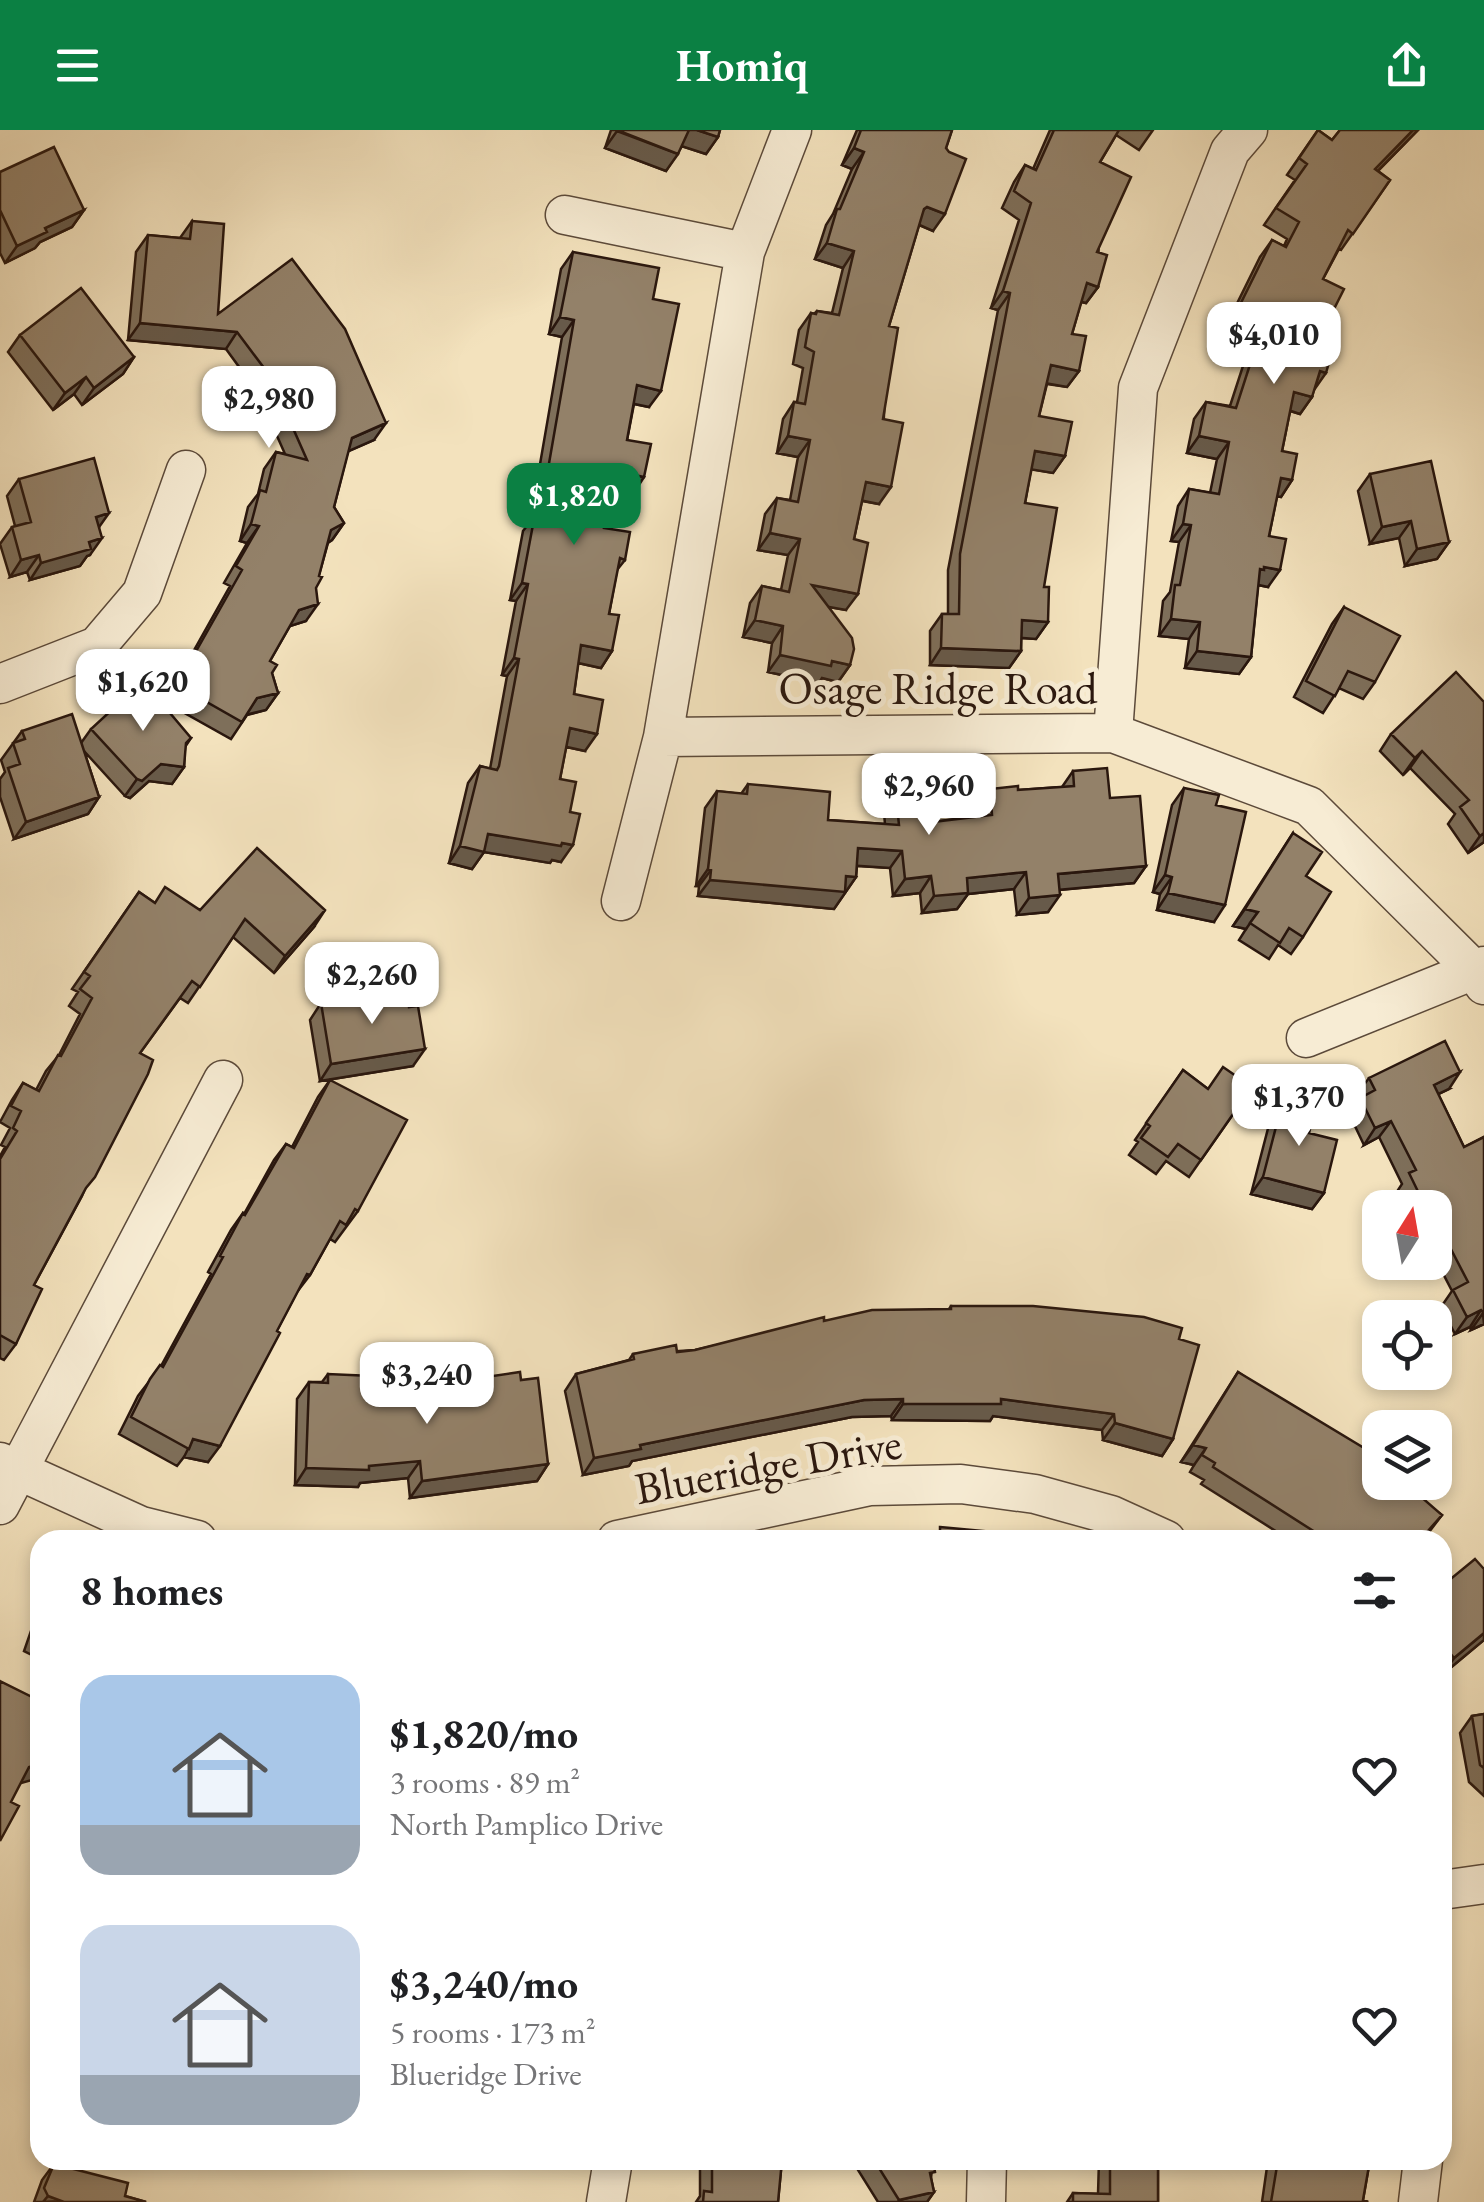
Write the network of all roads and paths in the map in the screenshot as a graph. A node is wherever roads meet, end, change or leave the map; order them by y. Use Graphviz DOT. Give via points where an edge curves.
graph roads {
  1 [pos="792,130"];
  2 [pos="1248,130"];
  3 [pos="566,215"];
  4 [pos="745,252"];
  5 [pos="186,470"];
  6 [pos="0,684"];
  7 [pos="1112,732"];
  8 [pos="663,737"];
  9 [pos="621,901"];
  10 [pos="1481,974"];
  11 [pos="1306,1038"];
  12 [pos="222,1080"];
  13 [pos="9,1467"];
  14 [pos="0,1506"];
  15 [pos="157,1530"];
  16 [pos="669,1530"];
  17 [pos="1144,1530"];
  18 [pos="1484,1884"];
  19 [pos="1452,1889"];
  20 [pos="611,2170"];
  21 [pos="987,2170"];
  22 [pos="1423,2170"];
  23 [pos="606,2202"];
  24 [pos="986,2202"];
  25 [pos="1418,2202"];
  1 -- 4 [label="street"];
  2 -- 7 [label="street" via="1230,151 1138,388"];
  3 -- 4 [label="street"];
  4 -- 8 [label="street"];
  5 -- 6 [label="street" via="142,594 97,646"];
  7 -- 8 [label="street, Osage Ridge Road"];
  7 -- 10 [label="street, Osage Ridge Road" via="1309,806"];
  8 -- 9 [label="street"];
  10 -- 11 [label="street"];
  12 -- 13 [label="street"];
  13 -- 14 [label="street"];
  13 -- 15 [label="street"];
  16 -- 17 [label="street, Blueridge Drive" via="870,1486 961,1484 1035,1494"];
  18 -- 19 [label="street"];
  20 -- 23 [label="street"];
  21 -- 24 [label="street"];
  22 -- 25 [label="street"];
}
